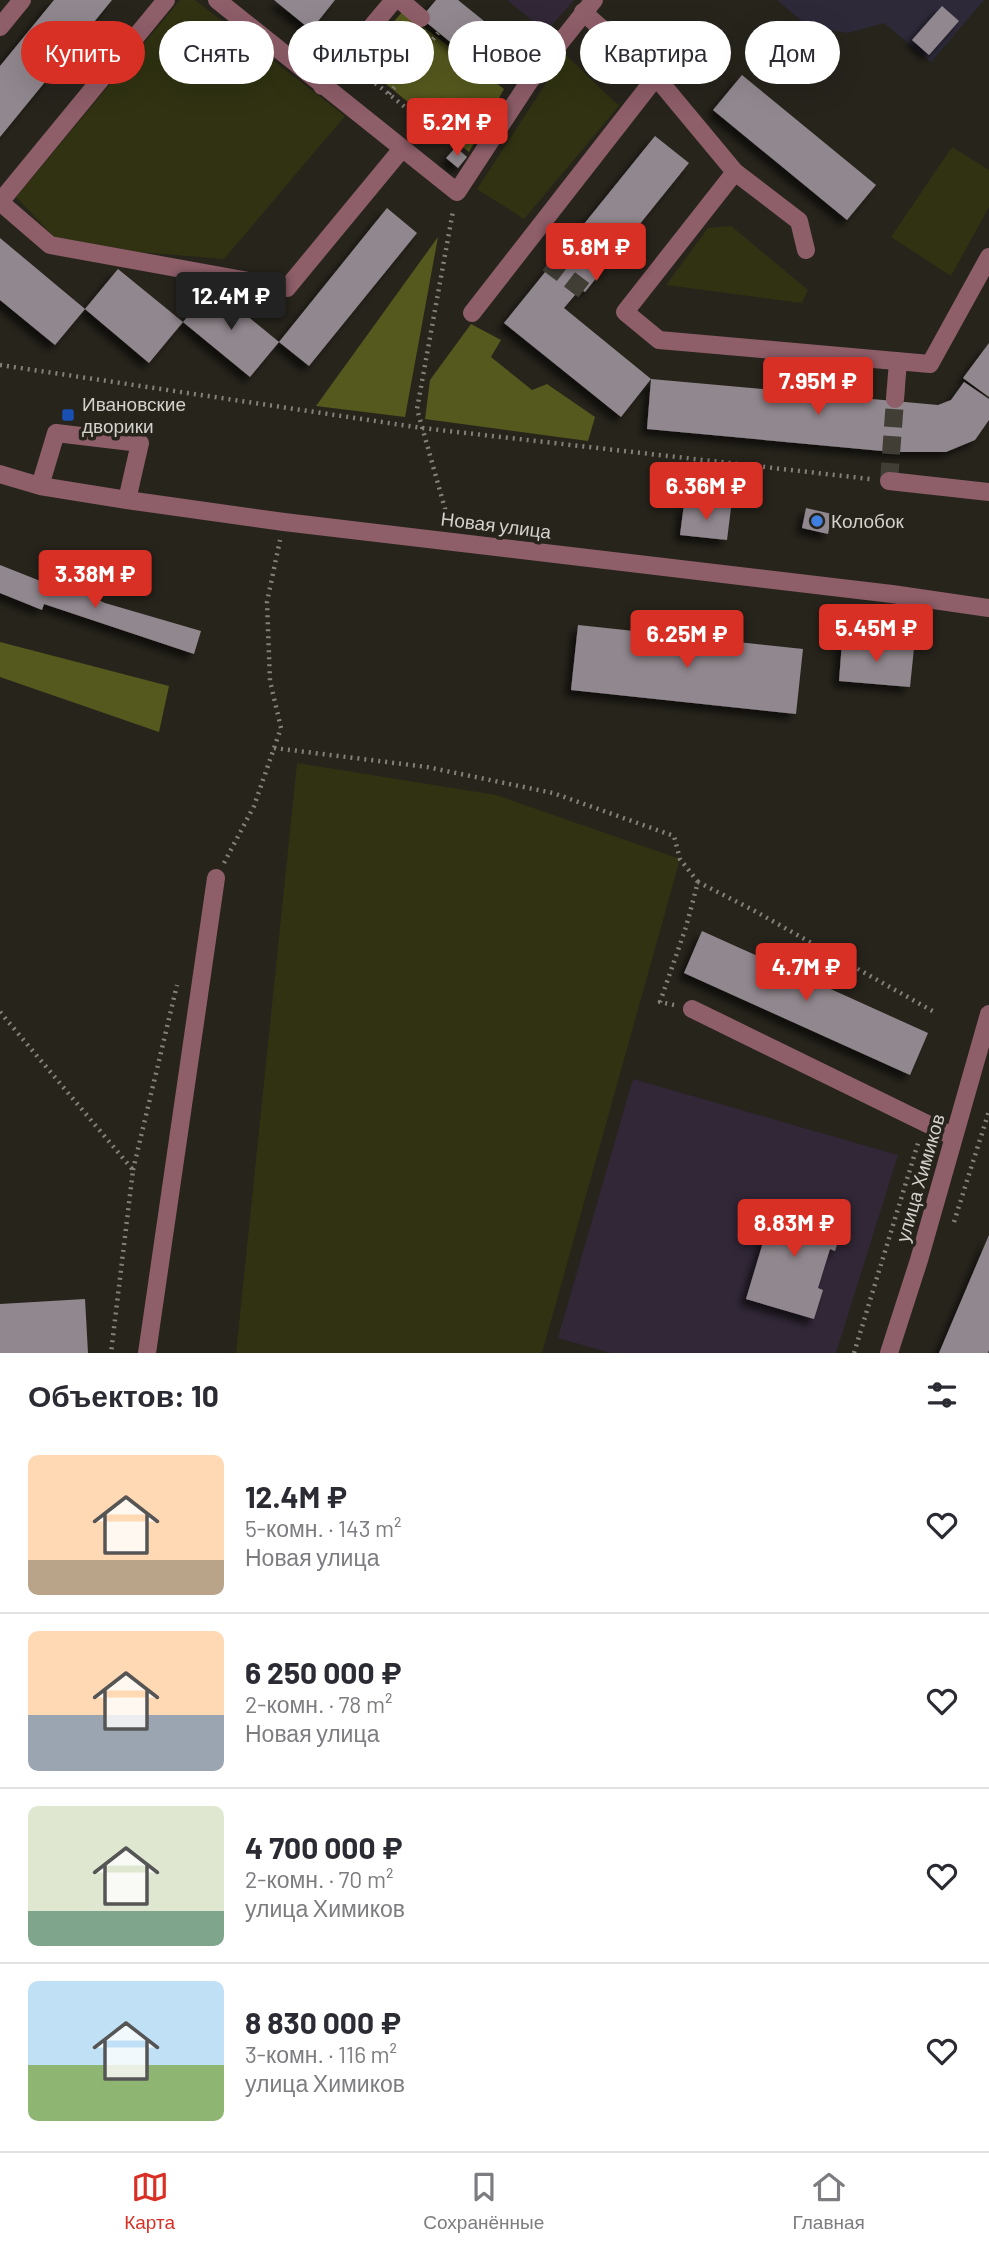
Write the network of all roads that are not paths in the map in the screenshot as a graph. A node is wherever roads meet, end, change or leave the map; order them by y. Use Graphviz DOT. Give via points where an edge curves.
graph roads {
  1 [pos="22,0"];
  2 [pos="166,0"];
  3 [pos="217,0"];
  4 [pos="390,2"];
  5 [pos="588,6"];
  6 [pos="421,18"];
  7 [pos="602,21"];
  8 [pos="0,27"];
  9 [pos="651,84"];
  10 [pos="662,84"];
  11 [pos="322,86"];
  12 [pos="401,150"];
  13 [pos="735,172"];
  14 [pos="806,250"];
  15 [pos="989,257"];
  16 [pos="472,313"];
  17 [pos="898,361"];
  18 [pos="895,400"];
  19 [pos="0,474"];
  20 [pos="889,481"];
  21 [pos="40,486"];
  22 [pos="989,492"];
  23 [pos="127,500"];
  24 [pos="989,608"];
  25 [pos="216,878"];
  26 [pos="692,1009"];
  27 [pos="989,1014"];
  28 [pos="954,1137"];
  29 [pos="147,1353"];
  30 [pos="889,1353"];
  1 -- 8 [label="street"];
  2 -- 12 [label="street" via="0,202 50,245 288,288"];
  3 -- 11 [label="street"];
  4 -- 6 [label="street"];
  4 -- 11 [label="street"];
  5 -- 7 [label="street"];
  5 -- 12 [label="street" via="529,82 457,192"];
  9 -- 16 [label="street"];
  10 -- 13 [label="street"];
  11 -- 12 [label="street"];
  13 -- 14 [label="street" via="799,221"];
  13 -- 17 [label="street" via="625,312 659,340"];
  15 -- 17 [label="street" via="930,364"];
  17 -- 18 [label="street"];
  19 -- 21 [label="street, Новая улица"];
  20 -- 22 [label="street"];
  21 -- 23 [label="street, Новая улица"];
  21 -- 23 [label="street" via="55,433 140,443"];
  23 -- 24 [label="street, Новая улица"];
  25 -- 29 [label="street"];
  26 -- 28 [label="street"];
  27 -- 28 [label="street, улица Химиков"];
  28 -- 30 [label="street, улица Химиков"];
}
